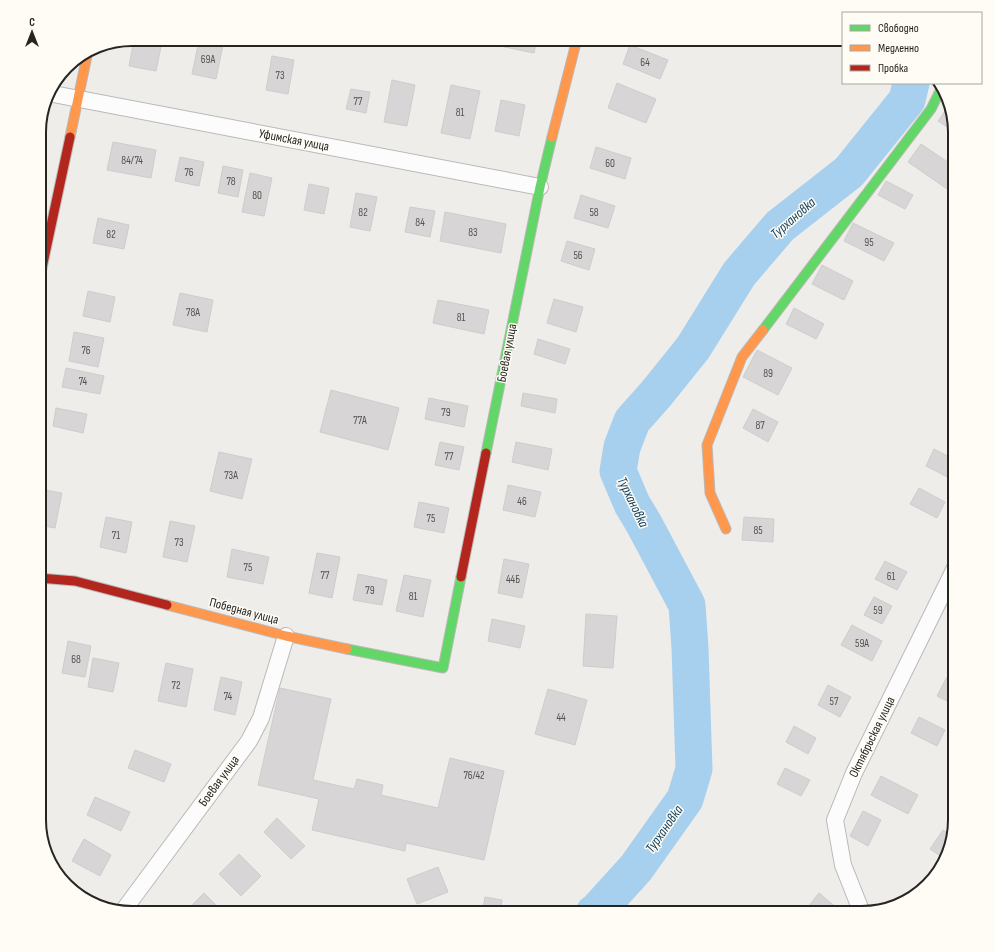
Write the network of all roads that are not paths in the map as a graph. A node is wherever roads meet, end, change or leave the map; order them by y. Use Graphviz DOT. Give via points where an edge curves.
graph roads {
  1 [pos="575,46"];
  2 [pos="86,59"];
  3 [pos="939,94"];
  4 [pos="55,95"];
  5 [pos="78,100"];
  6 [pos="540,187"];
  7 [pos="46,249"];
  8 [pos="726,529"];
  9 [pos="46,579"];
  10 [pos="948,582"];
  11 [pos="286,636"];
  12 [pos="442,668"];
  13 [pos="127,906"];
  14 [pos="859,906"];
  1 -- 6 [label="street, Боевая улица"];
  2 -- 5 [label="street"];
  3 -- 8 [label="street" via="931,109 742,357 707,445 710,493"];
  4 -- 5 [label="street, Уфимская улица"];
  5 -- 6 [label="street, Уфимская улица"];
  5 -- 7 [label="street"];
  6 -- 12 [label="street, Боевая улица"];
  9 -- 11 [label="street, Победная улица" via="75,581"];
  10 -- 14 [label="street, Октябрьская улица" via="854,773 835,820 843,865"];
  11 -- 12 [label="street, Победная улица"];
  11 -- 13 [label="street, Боевая улица" via="261,718 249,741"];
}
